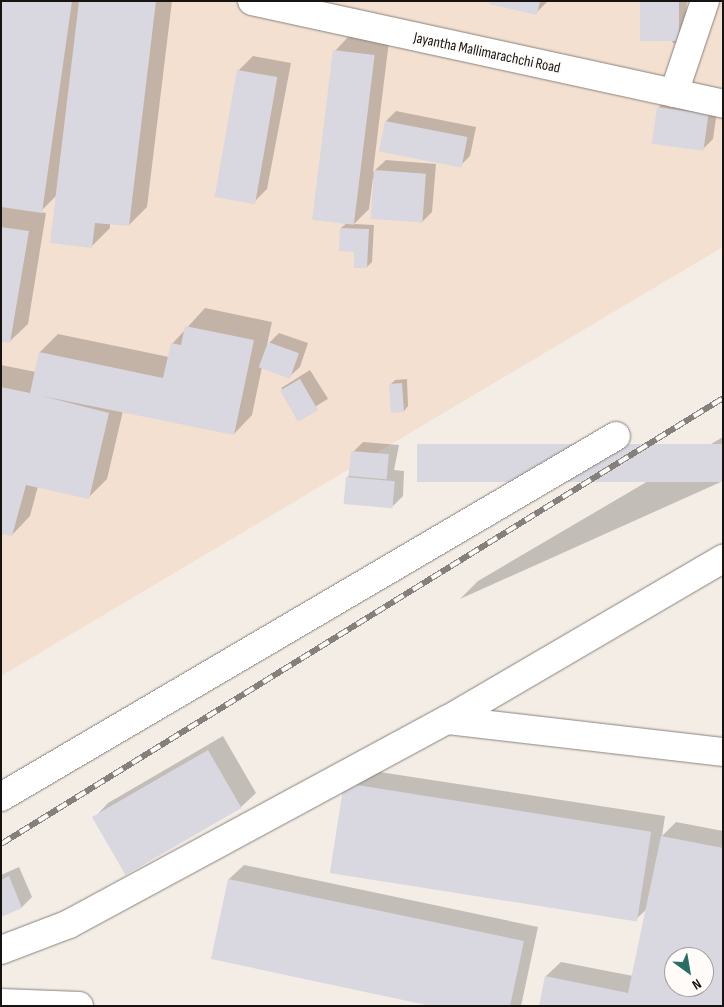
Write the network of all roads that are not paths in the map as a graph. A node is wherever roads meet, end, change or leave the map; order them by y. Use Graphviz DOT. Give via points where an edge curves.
graph roads {
  1 [pos="252,1"];
  2 [pos="705,1"];
  3 [pos="329,10"];
  4 [pos="674,93"];
  5 [pos="723,104"];
  6 [pos="616,436"];
  7 [pos="723,559"];
  8 [pos="447,720"];
  9 [pos="723,752"];
  10 [pos="1,797"];
  11 [pos="1,950"];
  12 [pos="1,1003"];
  13 [pos="78,1006"];
  1 -- 3 [label="street, Jayantha Mallimarachchi Road"];
  2 -- 4 [label="street"];
  3 -- 4 [label="street, Jayantha Mallimarachchi Road"];
  4 -- 5 [label="street, Jayantha Mallimarachchi Road"];
  6 -- 10 [label="street"];
  7 -- 8 [label="street"];
  8 -- 9 [label="street"];
  8 -- 11 [label="street" via="70,924"];
  12 -- 13 [label="street"];
}
